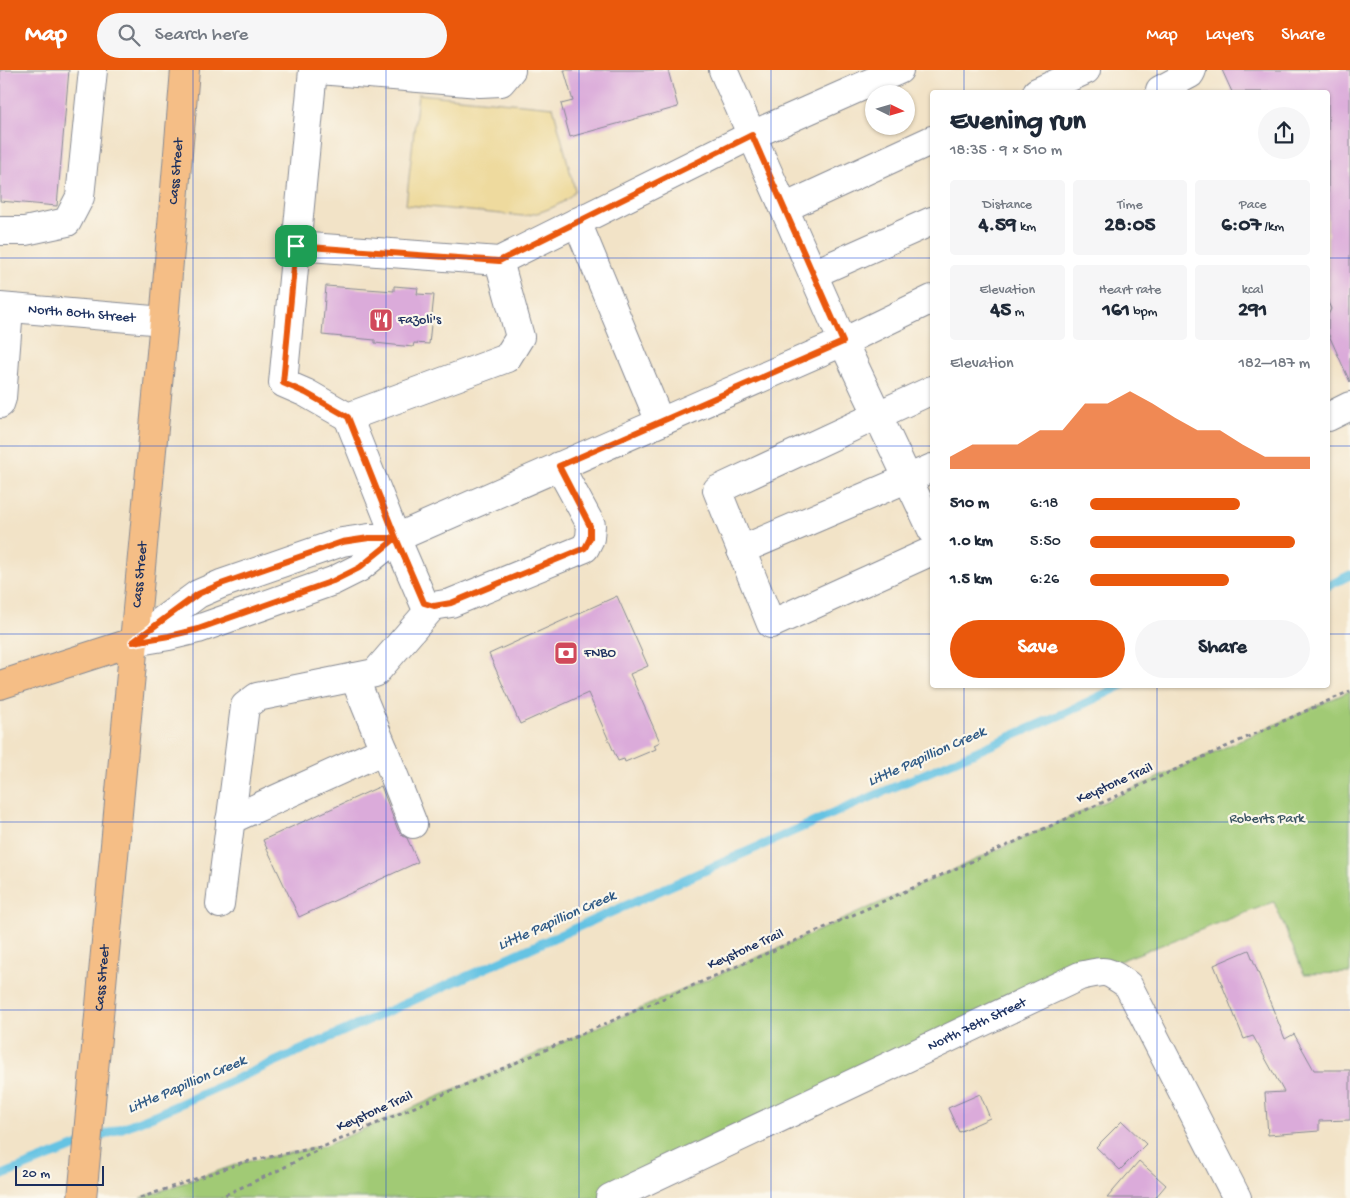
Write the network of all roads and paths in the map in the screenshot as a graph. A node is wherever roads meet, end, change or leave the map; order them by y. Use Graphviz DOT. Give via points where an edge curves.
graph roads {
  1 [pos="93,70"];
  2 [pos="185,70"];
  3 [pos="313,70"];
  4 [pos="319,70"];
  5 [pos="511,70"];
  6 [pos="723,70"];
  7 [pos="899,70"];
  8 [pos="1086,70"];
  9 [pos="1192,70"];
  10 [pos="1158,84"];
  11 [pos="1041,90"];
  12 [pos="752,135"];
  13 [pos="930,141"];
  14 [pos="784,208"];
  15 [pos="577,222"];
  16 [pos="930,222"];
  17 [pos="0,231"];
  18 [pos="296,246"];
  19 [pos="499,261"];
  20 [pos="813,274"];
  21 [pos="930,300"];
  22 [pos="5,307"];
  23 [pos="164,321"];
  24 [pos="843,342"];
  25 [pos="930,391"];
  26 [pos="0,404"];
  27 [pos="1350,406"];
  28 [pos="877,415"];
  29 [pos="1330,416"];
  30 [pos="348,417"];
  31 [pos="660,422"];
  32 [pos="559,466"];
  33 [pos="930,469"];
  34 [pos="908,479"];
  35 [pos="930,526"];
  36 [pos="396,538"];
  37 [pos="741,550"];
  38 [pos="930,552"];
  39 [pos="434,606"];
  40 [pos="133,642"];
  41 [pos="354,677"];
  42 [pos="0,684"];
  43 [pos="1350,691"];
  44 [pos="384,750"];
  45 [pos="230,820"];
  46 [pos="413,824"];
  47 [pos="220,904"];
  48 [pos="325,1146"];
  49 [pos="82,1198"];
  50 [pos="140,1198"];
  51 [pos="218,1198"];
  52 [pos="610,1198"];
  53 [pos="1237,1198"];
  1 -- 17 [label="street" via="80,197 67,222 24,231"];
  2 -- 23 [label="main road, Cass Street"];
  3 -- 18 [label="street"];
  4 -- 5 [label="street" via="480,83 502,82"];
  6 -- 12 [label="street"];
  7 -- 12 [label="street"];
  8 -- 11 [label="street"];
  9 -- 10 [label="street" via="1190,74"];
  12 -- 14 [label="street"];
  12 -- 15 [label="street"];
  13 -- 14 [label="street"];
  14 -- 20 [label="street"];
  15 -- 19 [label="street"];
  15 -- 31 [label="street"];
  16 -- 20 [label="street"];
  18 -- 19 [label="street"];
  18 -- 30 [label="street" via="283,383"];
  19 -- 30 [label="street" via="520,337 507,358"];
  20 -- 24 [label="street"];
  21 -- 24 [label="street"];
  22 -- 23 [label="street, North 80th Street"];
  22 -- 26 [label="street"];
  23 -- 40 [label="main road, Cass Street"];
  24 -- 28 [label="street"];
  24 -- 31 [label="street"];
  25 -- 28 [label="street"];
  27 -- 29 [label="street"];
  28 -- 34 [label="street"];
  28 -- 37 [label="street" via="717,490"];
  30 -- 36 [label="street"];
  31 -- 32 [label="street"];
  32 -- 36 [label="street"];
  32 -- 39 [label="street" via="590,526 590,538 585,548 451,603"];
  33 -- 34 [label="street"];
  34 -- 35 [label="street"];
  34 -- 37 [label="street"];
  36 -- 39 [label="street" via="424,603"];
  36 -- 40 [label="street" via="359,568 333,581 198,629"];
  37 -- 38 [label="street" via="771,624"];
  39 -- 41 [label="street" via="375,673"];
  40 -- 42 [label="main road"];
  40 -- 49 [label="main road, Cass Street"];
  41 -- 44 [label="street"];
  41 -- 45 [label="street" via="257,697 245,706"];
  43 -- 48 [label="path, Keystone Trail" via="795,941"];
  44 -- 45 [label="street"];
  44 -- 46 [label="street"];
  45 -- 47 [label="street"];
  48 -- 50 [label="path, Keystone Trail" via="244,1162"];
  48 -- 51 [label="path"];
  52 -- 53 [label="street, North 78th Street" via="1080,976 1103,971 1128,985"];
}
